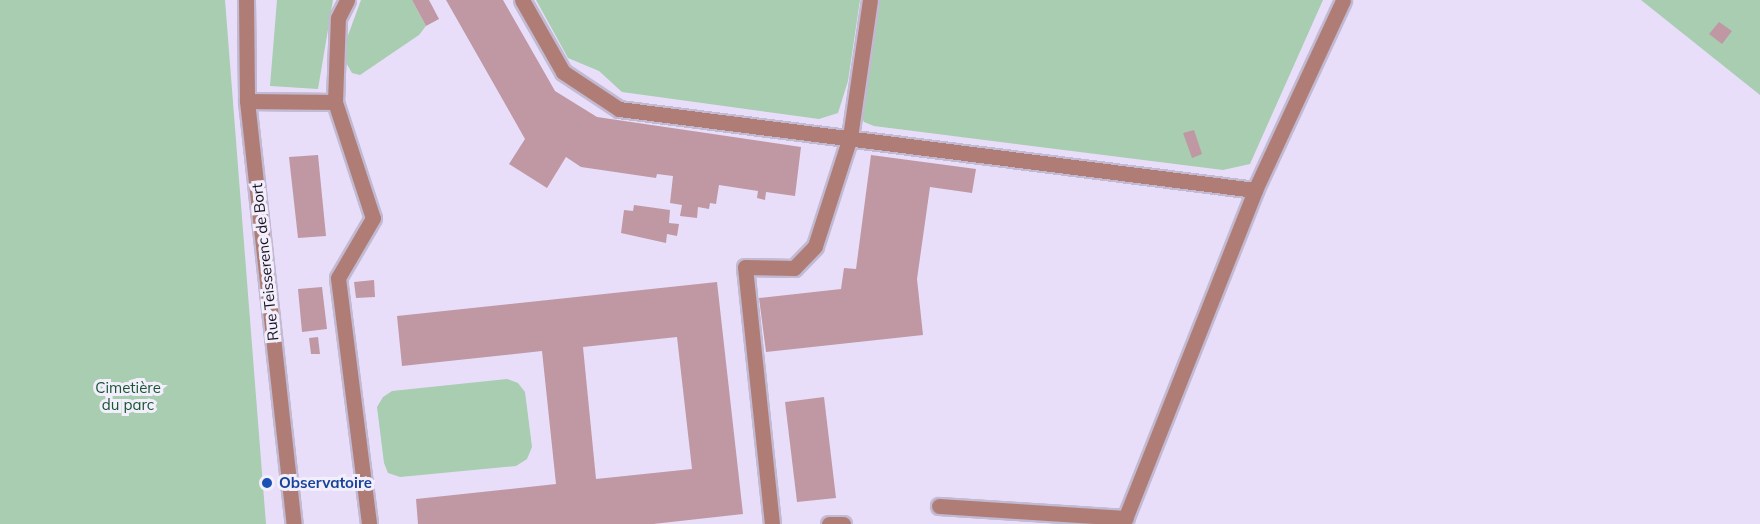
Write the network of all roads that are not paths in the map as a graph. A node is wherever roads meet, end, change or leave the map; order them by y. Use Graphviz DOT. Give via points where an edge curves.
graph roads {
  1 [pos="246,0"];
  2 [pos="347,0"];
  3 [pos="522,0"];
  4 [pos="870,0"];
  5 [pos="1343,0"];
  6 [pos="247,101"];
  7 [pos="335,102"];
  8 [pos="850,137"];
  9 [pos="1255,190"];
  10 [pos="939,506"];
  11 [pos="1124,521"];
  12 [pos="294,524"];
  13 [pos="369,524"];
  14 [pos="772,524"];
  15 [pos="829,524"];
  16 [pos="843,524"];
  1 -- 6 [label="street, Rue Teisserenc de Bort"];
  2 -- 7 [label="street" via="338,18"];
  3 -- 8 [label="street" via="563,72 619,109"];
  4 -- 8 [label="street"];
  5 -- 9 [label="street"];
  6 -- 7 [label="street"];
  6 -- 12 [label="street, Rue Teisserenc de Bort"];
  7 -- 13 [label="street" via="373,218 338,278"];
  8 -- 9 [label="street"];
  8 -- 14 [label="street" via="815,246 794,268 745,267"];
  9 -- 11 [label="street"];
  10 -- 11 [label="street"];
  15 -- 16 [label="street"];
}
